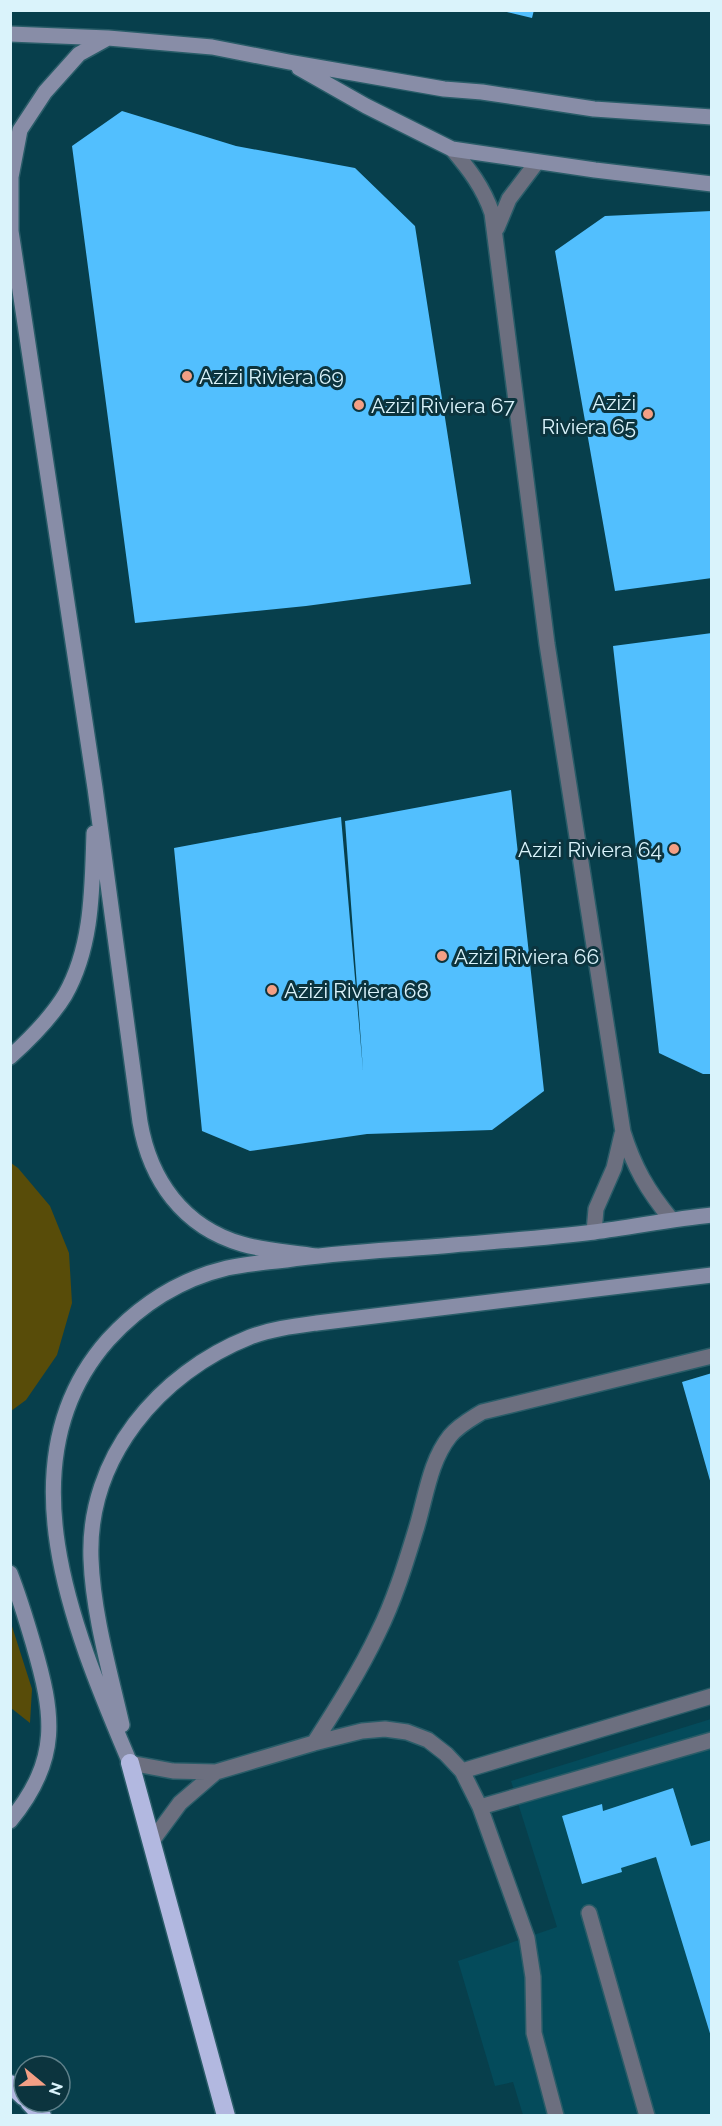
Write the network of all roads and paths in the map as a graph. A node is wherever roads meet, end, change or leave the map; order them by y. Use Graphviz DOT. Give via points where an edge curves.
graph roads {
  1 [pos="10,34"];
  2 [pos="108,38"];
  3 [pos="289,62"];
  4 [pos="711,117"];
  5 [pos="452,149"];
  6 [pos="537,162"];
  7 [pos="711,184"];
  8 [pos="11,231"];
  9 [pos="495,232"];
  10 [pos="96,788"];
  11 [pos="10,1057"];
  12 [pos="623,1131"];
  13 [pos="711,1215"];
  14 [pos="671,1219"];
  15 [pos="594,1232"];
  16 [pos="316,1256"];
  17 [pos="711,1275"];
  18 [pos="711,1356"];
  19 [pos="10,1573"];
  20 [pos="711,1696"];
  21 [pos="711,1740"];
  22 [pos="314,1743"];
  23 [pos="130,1763"];
  24 [pos="462,1771"];
  25 [pos="216,1772"];
  26 [pos="480,1807"];
  27 [pos="10,1821"];
  28 [pos="152,1841"];
  29 [pos="589,1913"];
  30 [pos="226,2115"];
  31 [pos="556,2115"];
  32 [pos="647,2115"];
  1 -- 2 [label="street"];
  2 -- 3 [label="street" via="212,46"];
  2 -- 8 [label="street" via="79,54 45,92 20,130 11,177"];
  3 -- 4 [label="street" via="444,89 594,109"];
  3 -- 5 [label="street"];
  5 -- 6 [label="street"];
  5 -- 9 [label="street" via="486,194"];
  6 -- 7 [label="street"];
  6 -- 9 [label="street" via="509,199"];
  8 -- 10 [label="street"];
  9 -- 12 [label="street" via="547,644"];
  10 -- 11 [label="street" via="92,894 79,963 65,994 49,1016"];
  10 -- 16 [label="street" via="140,1122 152,1166 177,1204 218,1235 242,1244"];
  12 -- 14 [label="street" via="643,1182"];
  12 -- 15 [label="street" via="614,1168 596,1209"];
  13 -- 14 [label="street"];
  14 -- 15 [label="street"];
  15 -- 16 [label="street"];
  16 -- 23 [label="street" via="226,1268 170,1290 144,1307 107,1341 70,1400 54,1457 53,1517 59,1560 87,1659"];
  17 -- 23 [label="street" via="285,1328 251,1337 219,1352 168,1386 130,1428 116,1453 102,1488 92,1531 92,1583"];
  18 -- 22 [label="street" via="483,1412 450,1436 432,1471 403,1570 379,1632"];
  19 -- 27 [label="street" via="49,1710 45,1760 26,1800"];
  20 -- 24 [label="street"];
  21 -- 26 [label="street"];
  22 -- 24 [label="street" via="385,1728 407,1732 428,1740"];
  22 -- 25 [label="street"];
  23 -- 25 [label="street" via="173,1771"];
  23 -- 28 [label="highway"];
  24 -- 26 [label="street"];
  25 -- 28 [label="street" via="180,1803"];
  26 -- 31 [label="street" via="527,1938 533,1977 534,2033"];
  28 -- 30 [label="highway"];
  29 -- 32 [label="street"];
}
